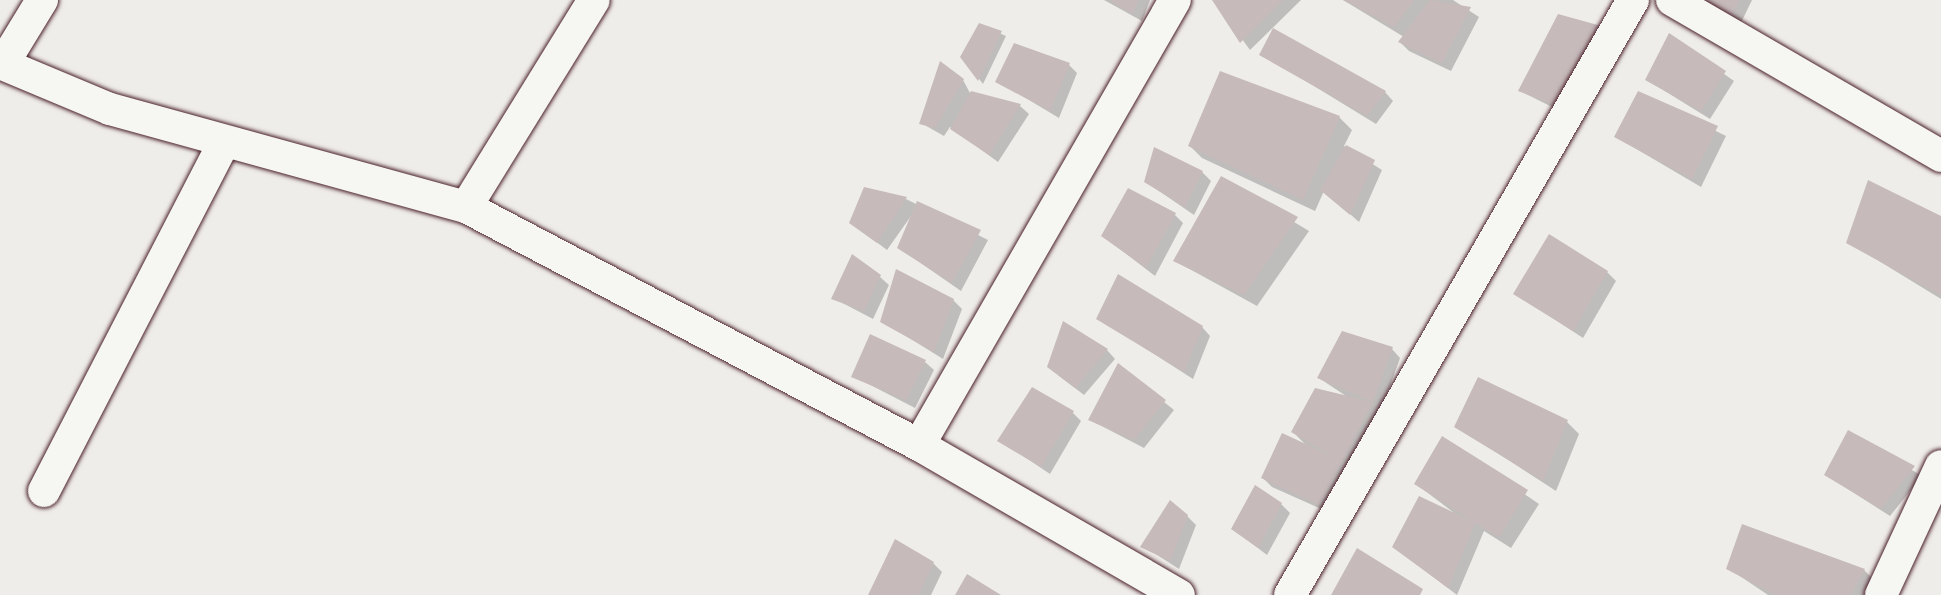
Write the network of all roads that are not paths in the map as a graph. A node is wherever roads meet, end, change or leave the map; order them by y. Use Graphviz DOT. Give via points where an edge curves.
graph roads {
  1 [pos="41,0"];
  2 [pos="594,0"];
  3 [pos="1175,0"];
  4 [pos="1633,0"];
  5 [pos="1672,0"];
  6 [pos="1,64"];
  7 [pos="223,144"];
  8 [pos="1941,156"];
  9 [pos="466,206"];
  10 [pos="919,445"];
  11 [pos="1941,466"];
  12 [pos="44,491"];
  13 [pos="1179,595"];
  14 [pos="1290,595"];
  15 [pos="1881,595"];
  1 -- 6 [label="street"];
  2 -- 9 [label="street"];
  3 -- 10 [label="street"];
  4 -- 14 [label="street"];
  5 -- 8 [label="street"];
  6 -- 7 [label="street" via="110,109"];
  7 -- 9 [label="street"];
  7 -- 12 [label="street"];
  9 -- 10 [label="street"];
  10 -- 13 [label="street"];
  11 -- 15 [label="street"];
}
